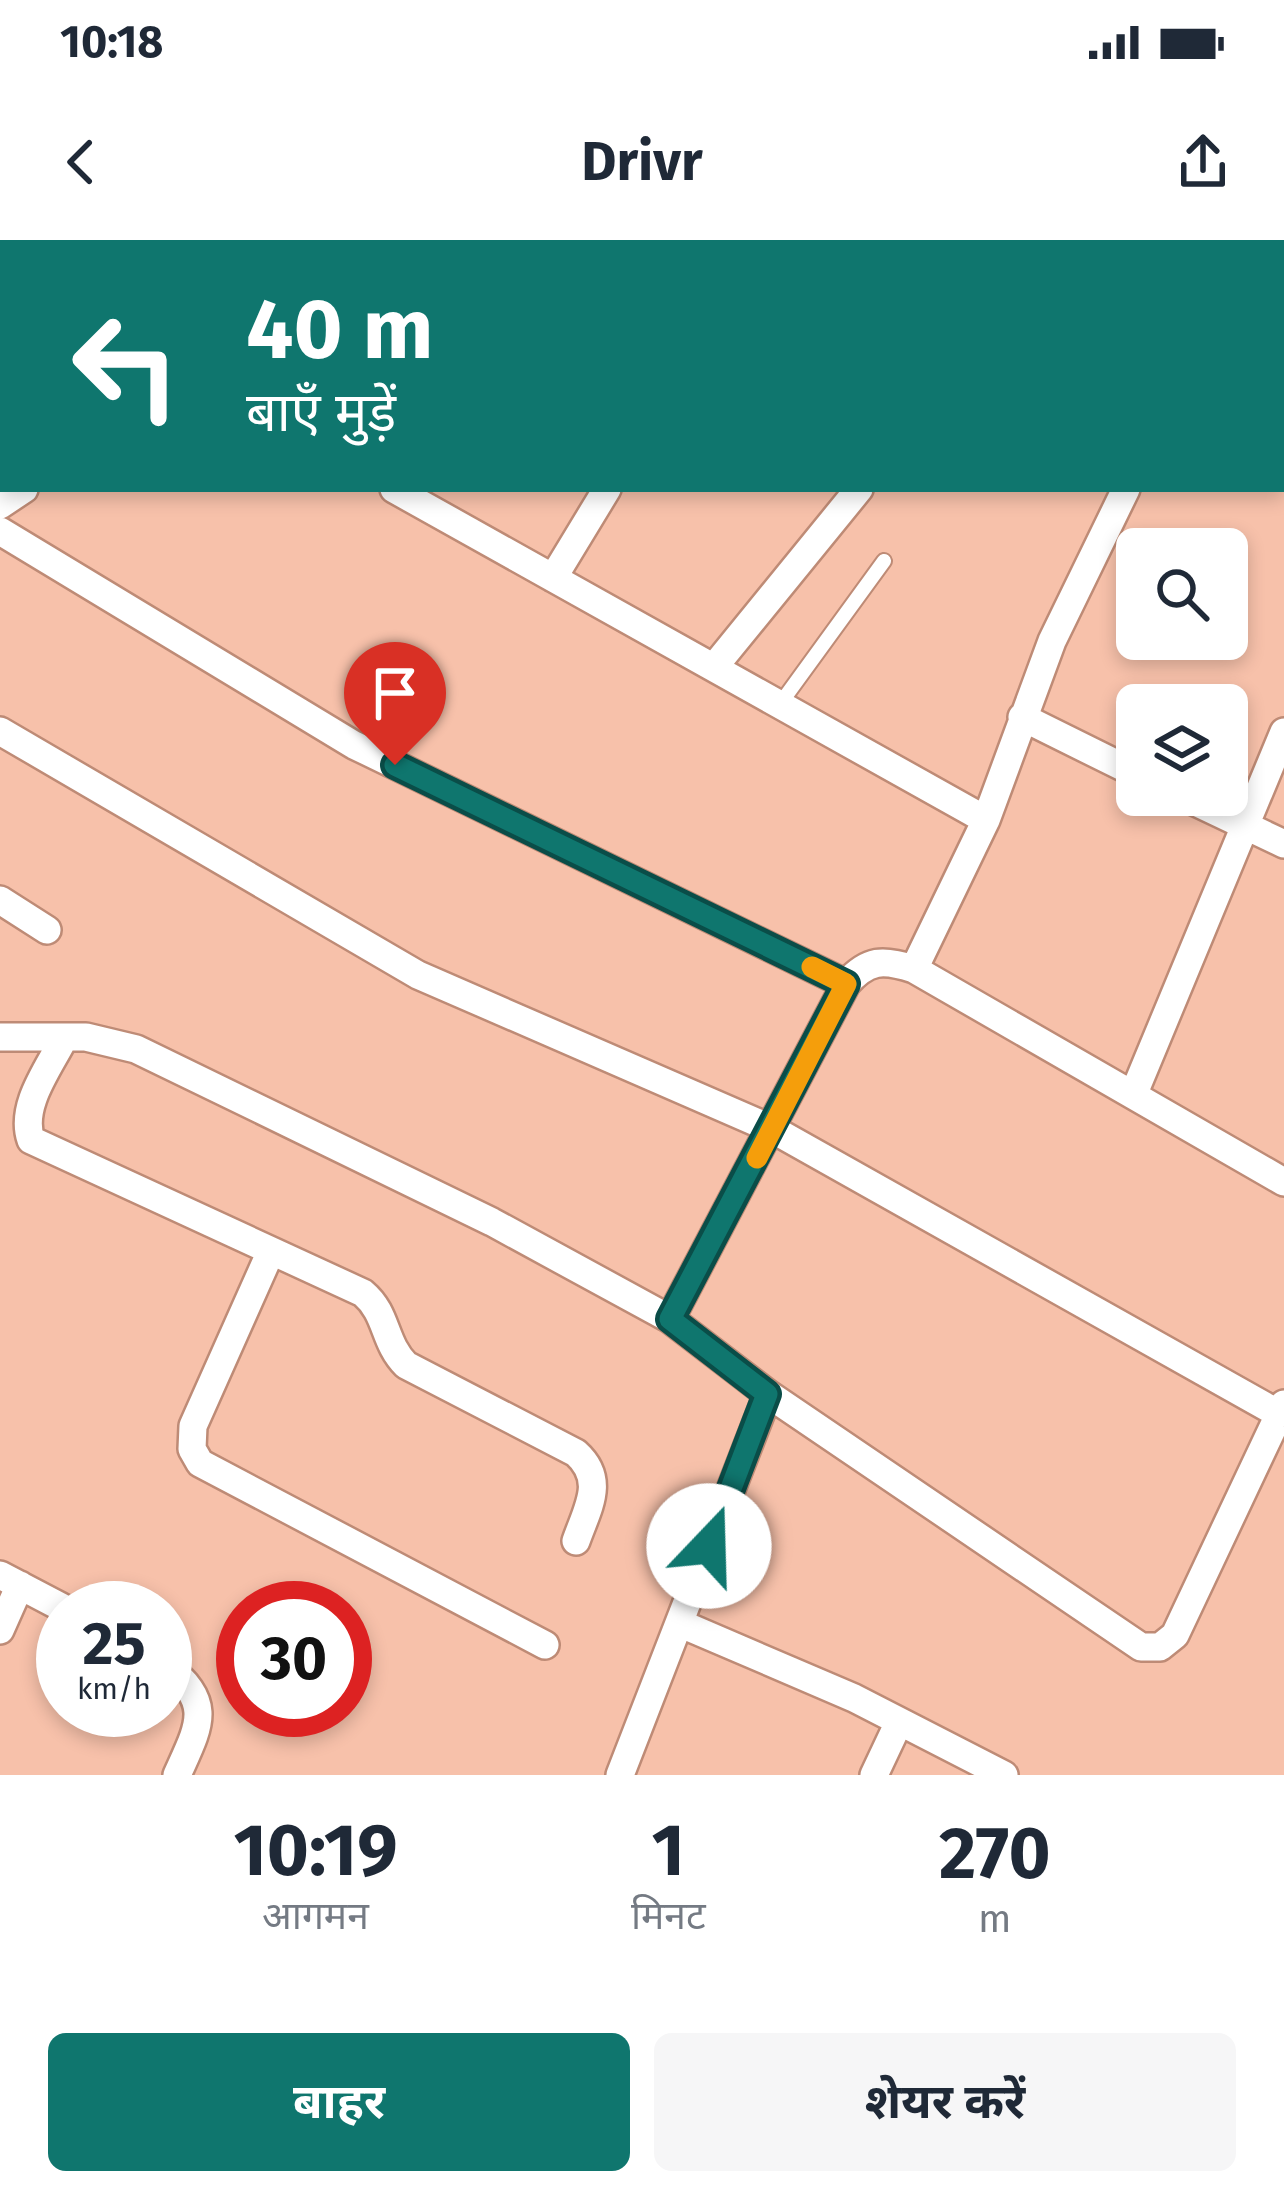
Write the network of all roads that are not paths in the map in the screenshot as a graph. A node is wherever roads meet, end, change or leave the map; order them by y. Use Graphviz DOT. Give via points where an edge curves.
graph roads {
  1 [pos="399,492"];
  2 [pos="605,492"];
  3 [pos="857,492"];
  4 [pos="1124,492"];
  5 [pos="0,531"];
  6 [pos="884,561"];
  7 [pos="554,578"];
  8 [pos="714,668"];
  9 [pos="780,704"];
  10 [pos="1022,717"];
  11 [pos="0,731"];
  12 [pos="1284,732"];
  13 [pos="1116,764"];
  14 [pos="1223,816"];
  15 [pos="986,820"];
  16 [pos="1244,826"];
  17 [pos="1284,844"];
  18 [pos="0,900"];
  19 [pos="47,930"];
  20 [pos="914,969"];
  21 [pos="846,984"];
  22 [pos="0,1037"];
  23 [pos="64,1038"];
  24 [pos="1135,1093"];
  25 [pos="772,1129"];
  26 [pos="1284,1182"];
  27 [pos="271,1251"];
  28 [pos="670,1319"];
  29 [pos="767,1394"];
  30 [pos="1282,1409"];
  31 [pos="577,1541"];
  32 [pos="10,1580"];
  33 [pos="679,1623"];
  34 [pos="0,1630"];
  35 [pos="545,1645"];
  36 [pos="192,1688"];
  37 [pos="899,1722"];
  38 [pos="177,1775"];
  39 [pos="620,1775"];
  40 [pos="874,1775"];
  41 [pos="1004,1775"];
  1 -- 7 [label="street"];
  2 -- 7 [label="street"];
  3 -- 8 [label="street"];
  4 -- 10 [label="street"];
  5 -- 21 [label="street" via="354,745"];
  6 -- 9 [label="lane"];
  7 -- 8 [label="street"];
  8 -- 9 [label="street"];
  9 -- 15 [label="street"];
  10 -- 13 [label="street"];
  10 -- 15 [label="street"];
  11 -- 25 [label="street" via="418,975"];
  12 -- 16 [label="street"];
  14 -- 16 [label="street"];
  15 -- 20 [label="street"];
  16 -- 17 [label="street"];
  16 -- 24 [label="street"];
  18 -- 19 [label="street"];
  20 -- 21 [label="street" via="885,959"];
  20 -- 24 [label="street"];
  21 -- 25 [label="street"];
  22 -- 23 [label="street"];
  23 -- 27 [label="street" via="30,1105 31,1140"];
  23 -- 28 [label="street" via="136,1049 492,1222"];
  24 -- 26 [label="street"];
  25 -- 28 [label="street"];
  25 -- 30 [label="street"];
  27 -- 31 [label="street" via="381,1307 406,1365 590,1466 595,1488"];
  27 -- 35 [label="street" via="193,1426 200,1463"];
  28 -- 29 [label="street"];
  29 -- 30 [label="street" via="1141,1647 1160,1647 1175,1635"];
  29 -- 33 [label="street"];
  32 -- 34 [label="street"];
  33 -- 37 [label="street"];
  33 -- 39 [label="street"];
  36 -- 38 [label="street" via="197,1730"];
  37 -- 40 [label="street"];
  37 -- 41 [label="street"];
}
